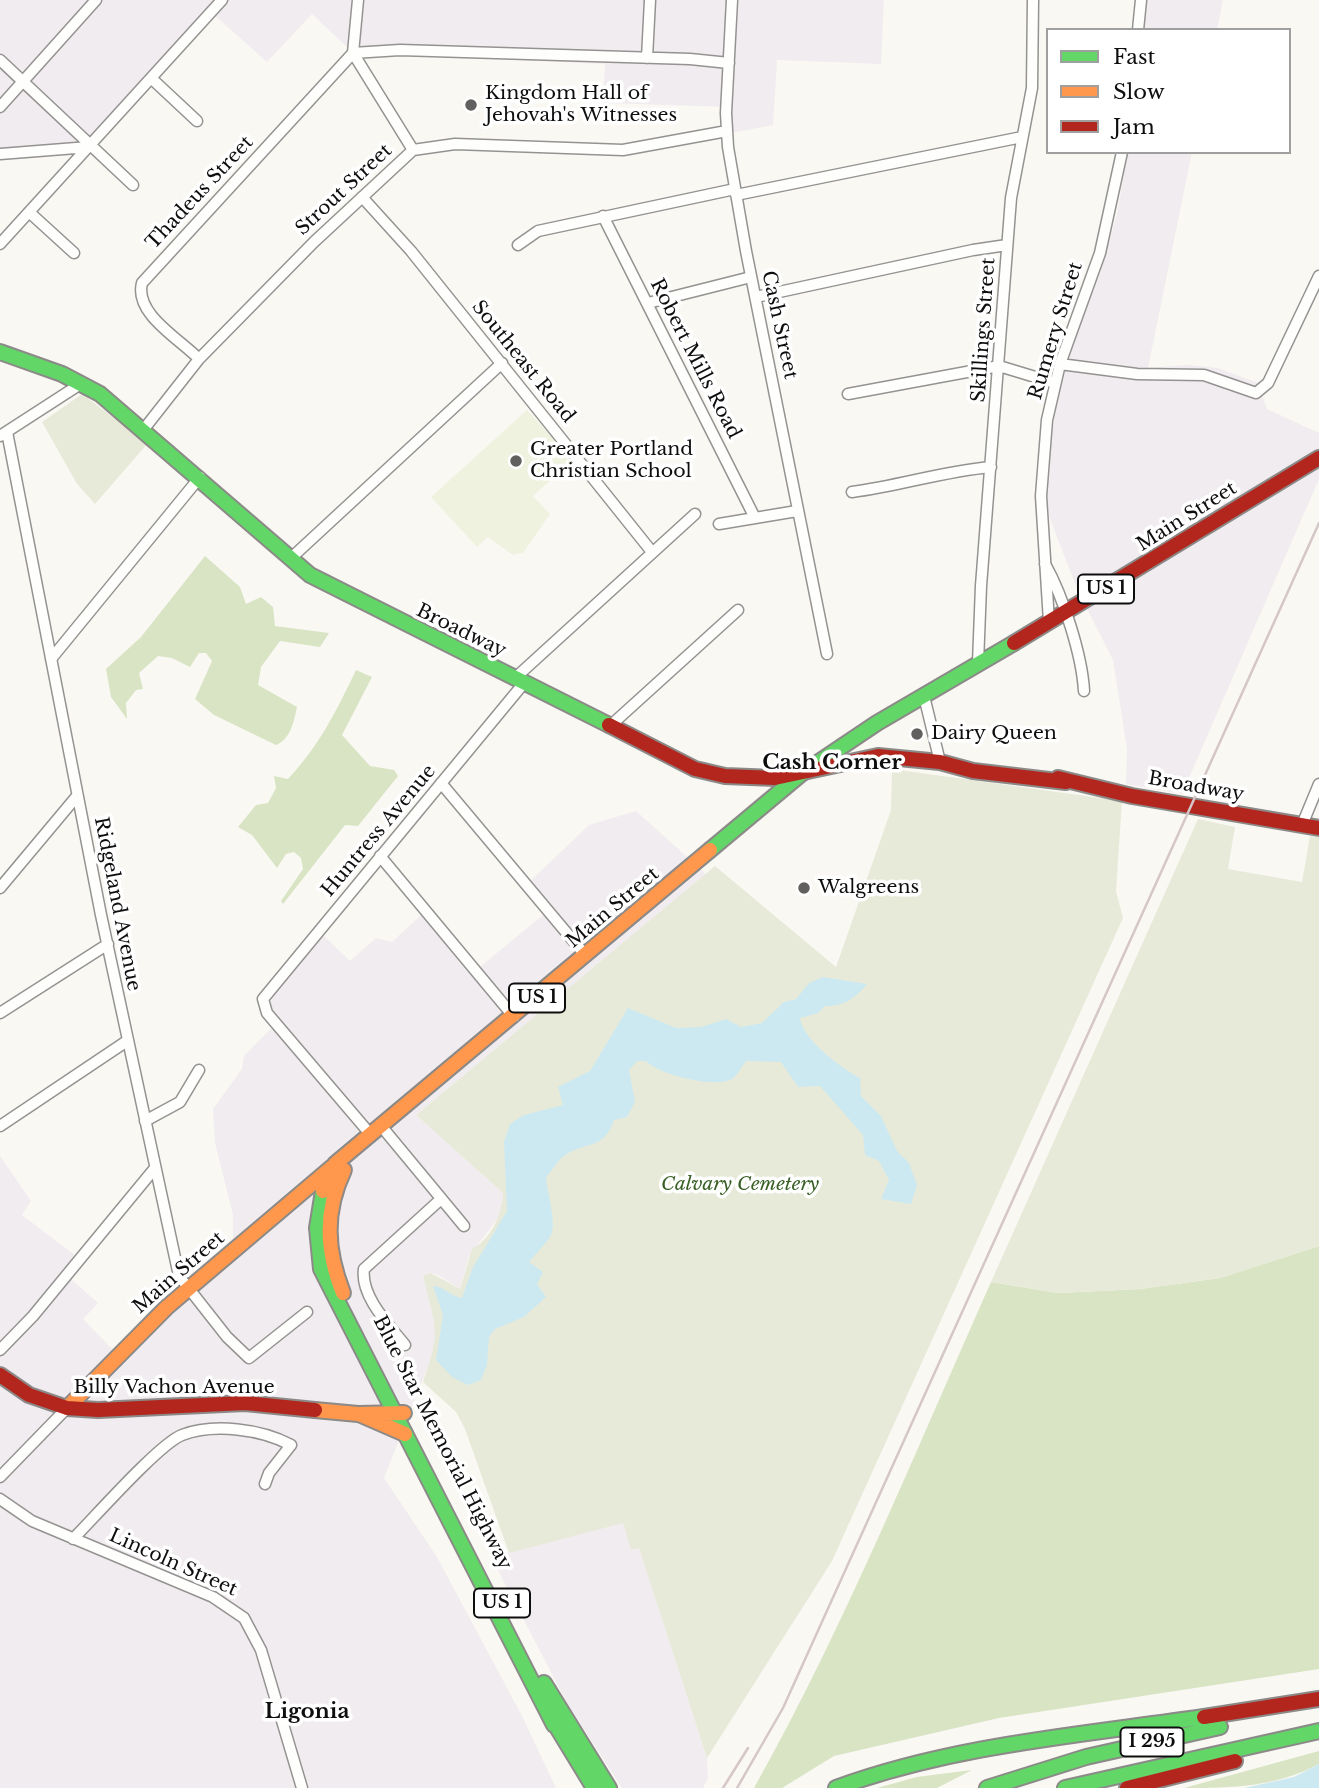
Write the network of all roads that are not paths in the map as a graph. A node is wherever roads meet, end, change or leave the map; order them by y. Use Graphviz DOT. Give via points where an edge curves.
graph roads {
  1 [pos="96,0"];
  2 [pos="222,0"];
  3 [pos="358,0"];
  4 [pos="650,0"];
  5 [pos="732,0"];
  6 [pos="1033,0"];
  7 [pos="1141,0"];
  8 [pos="1138,28"];
  9 [pos="353,53"];
  10 [pos="648,58"];
  11 [pos="0,60"];
  12 [pos="729,63"];
  13 [pos="151,78"];
  14 [pos="23,81"];
  15 [pos="0,107"];
  16 [pos="197,121"];
  17 [pos="726,131"];
  18 [pos="1022,136"];
  19 [pos="89,147"];
  20 [pos="413,150"];
  21 [pos="1122,154"];
  22 [pos="0,155"];
  23 [pos="133,185"];
  24 [pos="735,192"];
  25 [pos="362,197"];
  26 [pos="29,212"];
  27 [pos="603,216"];
  28 [pos="0,244"];
  29 [pos="518,245"];
  30 [pos="1007,245"];
  31 [pos="74,253"];
  32 [pos="1319,276"];
  33 [pos="751,277"];
  34 [pos="756,297"];
  35 [pos="648,303"];
  36 [pos="0,352"];
  37 [pos="199,359"];
  38 [pos="502,363"];
  39 [pos="1060,364"];
  40 [pos="999,366"];
  41 [pos="82,383"];
  42 [pos="1055,383"];
  43 [pos="848,394"];
  44 [pos="144,429"];
  45 [pos="4,434"];
  46 [pos="1319,458"];
  47 [pos="990,467"];
  48 [pos="200,477"];
  49 [pos="852,492"];
  50 [pos="797,511"];
  51 [pos="695,514"];
  52 [pos="755,518"];
  53 [pos="719,524"];
  54 [pos="652,552"];
  55 [pos="290,559"];
  56 [pos="1045,564"];
  57 [pos="738,610"];
  58 [pos="1064,613"];
  59 [pos="1049,622"];
  60 [pos="827,654"];
  61 [pos="51,659"];
  62 [pos="978,663"];
  63 [pos="519,681"];
  64 [pos="1084,691"];
  65 [pos="925,696"];
  66 [pos="610,726"];
  67 [pos="940,762"];
  68 [pos="800,774"];
  69 [pos="441,783"];
  70 [pos="1319,784"];
  71 [pos="77,796"];
  72 [pos="1302,825"];
  73 [pos="1319,828"];
  74 [pos="380,856"];
  75 [pos="0,888"];
  76 [pos="108,944"];
  77 [pos="586,956"];
  78 [pos="0,1013"];
  79 [pos="514,1017"];
  80 [pos="127,1041"];
  81 [pos="199,1070"];
  82 [pos="145,1121"];
  83 [pos="0,1126"];
  84 [pos="372,1134"];
  85 [pos="335,1164"];
  86 [pos="155,1168"];
  87 [pos="441,1199"];
  88 [pos="464,1226"];
  89 [pos="187,1289"];
  90 [pos="307,1312"];
  91 [pos="405,1345"];
  92 [pos="0,1350"];
  93 [pos="0,1375"];
  94 [pos="67,1408"];
  95 [pos="399,1412"];
  96 [pos="358,1414"];
  97 [pos="405,1434"];
  98 [pos="0,1477"];
  99 [pos="265,1484"];
  100 [pos="0,1499"];
  101 [pos="74,1539"];
  102 [pos="1319,1702"];
  103 [pos="549,1714"];
  104 [pos="1319,1731"];
  105 [pos="1319,1740"];
  106 [pos="302,1788"];
  107 [pos="585,1788"];
  108 [pos="593,1788"];
  109 [pos="609,1788"];
  110 [pos="836,1788"];
  111 [pos="987,1788"];
  112 [pos="1065,1788"];
  113 [pos="1127,1788"];
  1 -- 14 [label="street"];
  2 -- 13 [label="street"];
  3 -- 9 [label="street"];
  4 -- 10 [label="street"];
  5 -- 12 [label="street, Cash Street"];
  6 -- 18 [label="street, Skillings Street" via="1032,88"];
  7 -- 8 [label="street"];
  9 -- 10 [label="street" via="400,50"];
  9 -- 20 [label="street"];
  9 -- 37 [label="street, Thadeus Street" via="142,283 139,292 144,308"];
  10 -- 12 [label="street"];
  11 -- 14 [label="street"];
  12 -- 17 [label="street, Cash Street"];
  13 -- 16 [label="street"];
  13 -- 19 [label="street"];
  14 -- 15 [label="street"];
  14 -- 19 [label="street"];
  17 -- 20 [label="street, Strout Street" via="622,150 456,144"];
  17 -- 24 [label="street, Cash Street"];
  18 -- 24 [label="street"];
  18 -- 30 [label="street, Skillings Street"];
  19 -- 22 [label="street"];
  19 -- 23 [label="street"];
  19 -- 26 [label="street"];
  20 -- 25 [label="street, Strout Street"];
  21 -- 39 [label="street, Rumery Street" via="1100,253"];
  24 -- 27 [label="street"];
  24 -- 33 [label="street, Cash Street"];
  25 -- 37 [label="street, Strout Street"];
  25 -- 38 [label="street, Southeast Road"];
  26 -- 28 [label="street"];
  26 -- 31 [label="street"];
  27 -- 29 [label="street" via="538,231"];
  27 -- 35 [label="street, Robert Mills Road"];
  30 -- 34 [label="street"];
  30 -- 40 [label="street, Skillings Street"];
  32 -- 39 [label="street" via="1268,383 1256,393 1204,375 1138,374"];
  33 -- 34 [label="street, Cash Street"];
  33 -- 35 [label="street"];
  34 -- 50 [label="street, Cash Street"];
  35 -- 52 [label="street, Robert Mills Road"];
  36 -- 41 [label="main road, Broadway"];
  37 -- 44 [label="street, Strout Street"];
  38 -- 54 [label="street, Southeast Road"];
  38 -- 55 [label="street"];
  39 -- 42 [label="street, Rumery Street"];
  40 -- 42 [label="street"];
  40 -- 43 [label="street"];
  40 -- 47 [label="street, Skillings Street"];
  41 -- 44 [label="main road, Broadway"];
  41 -- 45 [label="street"];
  42 -- 56 [label="street, Rumery Street" via="1042,468"];
  44 -- 48 [label="main road, Broadway"];
  45 -- 61 [label="street, Ridgeland Avenue"];
  46 -- 58 [label="main road, Main Street / US 1"];
  47 -- 49 [label="street"];
  47 -- 62 [label="street, Skillings Street"];
  48 -- 55 [label="main road, Broadway"];
  48 -- 61 [label="street"];
  50 -- 52 [label="street"];
  50 -- 60 [label="street, Cash Street"];
  51 -- 54 [label="street, Huntress Avenue"];
  52 -- 53 [label="street"];
  54 -- 63 [label="street, Huntress Avenue"];
  55 -- 63 [label="main road, Broadway" via="322,583"];
  56 -- 58 [label="street, Rumery Street" via="1058,586"];
  56 -- 59 [label="street, Rumery Street"];
  57 -- 66 [label="street"];
  58 -- 59 [label="main road, Main Street / US 1"];
  58 -- 64 [label="street, Rumery Street" via="1083,664"];
  59 -- 62 [label="main road, Main Street / US 1"];
  61 -- 71 [label="street, Ridgeland Avenue"];
  62 -- 65 [label="main road, Main Street / US 1"];
  63 -- 66 [label="main road, Broadway"];
  63 -- 69 [label="street, Huntress Avenue"];
  65 -- 67 [label="street"];
  65 -- 68 [label="main road, Main Street / US 1"];
  66 -- 68 [label="main road, Broadway" via="713,774 768,778"];
  67 -- 68 [label="main road, Broadway" via="863,757"];
  67 -- 72 [label="main road, Broadway"];
  68 -- 77 [label="main road, Main Street / US 1"];
  69 -- 74 [label="street, Huntress Avenue"];
  69 -- 77 [label="street"];
  70 -- 72 [label="street"];
  71 -- 75 [label="street"];
  71 -- 76 [label="street, Ridgeland Avenue"];
  72 -- 73 [label="main road, Broadway"];
  74 -- 79 [label="street"];
  74 -- 84 [label="street, Huntress Avenue" via="266,993 263,1003"];
  76 -- 78 [label="street"];
  76 -- 80 [label="street, Ridgeland Avenue"];
  77 -- 79 [label="main road, Main Street / US 1"];
  79 -- 84 [label="main road, Main Street / US 1"];
  80 -- 82 [label="street, Ridgeland Avenue"];
  80 -- 83 [label="street"];
  81 -- 82 [label="street" via="180,1102"];
  82 -- 86 [label="street, Ridgeland Avenue"];
  84 -- 85 [label="main road, Main Street / US 1"];
  84 -- 87 [label="street"];
  84 -- 95 [label="main road, Blue Star Memorial Highway / US 1" via="336,1185 327,1241 345,1297"];
  85 -- 89 [label="main road, Main Street"];
  85 -- 95 [label="main road, Blue Star Memorial Highway / US 1" via="319,1204 317,1252 330,1289"];
  86 -- 89 [label="street, Ridgeland Avenue" via="179,1276"];
  86 -- 92 [label="street"];
  87 -- 88 [label="street"];
  87 -- 91 [label="street" via="364,1269 362,1278 376,1306"];
  89 -- 90 [label="street, Ridgeland Avenue" via="248,1358"];
  89 -- 94 [label="main road, Main Street"];
  93 -- 94 [label="main road, Billy Vachon Avenue" via="29,1395"];
  94 -- 96 [label="main road, Billy Vachon Avenue" via="245,1403"];
  94 -- 98 [label="street, Main Street"];
  95 -- 96 [label="main road, Billy Vachon Avenue"];
  95 -- 97 [label="main road, Blue Star Memorial Highway / US 1"];
  95 -- 109 [label="main road, Blue Star Memorial Highway / US 1" via="546,1687"];
  96 -- 97 [label="main road, Billy Vachon Avenue"];
  97 -- 103 [label="main road, Blue Star Memorial Highway / US 1"];
  99 -- 101 [label="street" via="291,1446 240,1430 179,1436"];
  100 -- 101 [label="street, Lincoln Street" via="17,1513"];
  101 -- 106 [label="street, Lincoln Street" via="214,1597 244,1618 261,1650"];
  102 -- 110 [label="main road" via="946,1756"];
  102 -- 111 [label="main road, I 295" via="1086,1756"];
  103 -- 107 [label="main road, Blue Star Memorial Highway"];
  103 -- 108 [label="main road, US 1"];
  104 -- 112 [label="main road, I 295"];
  105 -- 113 [label="main road"];
}
